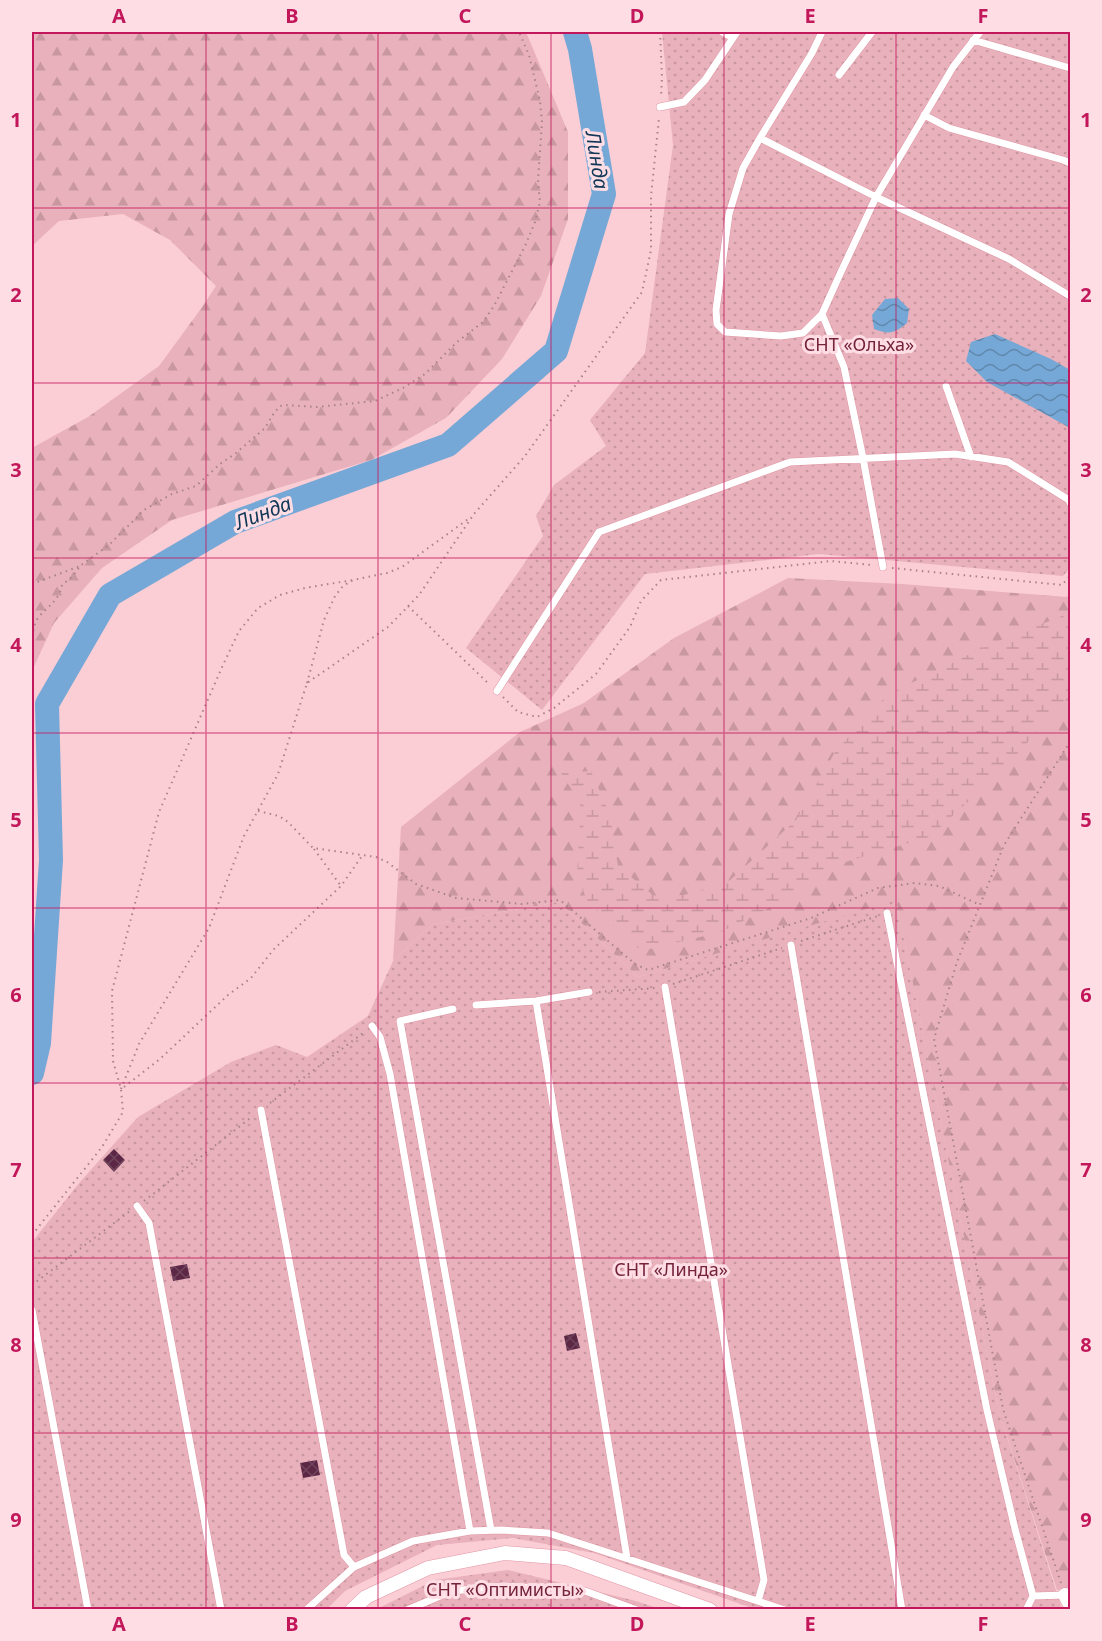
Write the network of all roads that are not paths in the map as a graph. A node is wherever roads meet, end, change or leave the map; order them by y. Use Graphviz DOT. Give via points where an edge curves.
graph roads {
  1 [pos="722,32"];
  2 [pos="822,32"];
  3 [pos="872,32"];
  4 [pos="980,32"];
  5 [pos="735,35"];
  6 [pos="974,40"];
  7 [pos="1071,68"];
  8 [pos="839,75"];
  9 [pos="660,107"];
  10 [pos="924,116"];
  11 [pos="760,138"];
  12 [pos="1071,164"];
  13 [pos="876,197"];
  14 [pos="1071,296"];
  15 [pos="822,314"];
  16 [pos="946,386"];
  17 [pos="971,457"];
  18 [pos="863,458"];
  19 [pos="1071,503"];
  20 [pos="883,567"];
  21 [pos="497,691"];
  22 [pos="887,913"];
  23 [pos="791,945"];
  24 [pos="665,987"];
  25 [pos="588,993"];
  26 [pos="536,1001"];
  27 [pos="476,1005"];
  28 [pos="453,1009"];
  29 [pos="372,1026"];
  30 [pos="261,1110"];
  31 [pos="137,1206"];
  32 [pos="32,1310"];
  33 [pos="491,1530"];
  34 [pos="470,1531"];
  35 [pos="627,1558"];
  36 [pos="354,1568"];
  37 [pos="1033,1596"];
  38 [pos="1068,1599"];
  39 [pos="758,1601"];
  40 [pos="88,1610"];
  41 [pos="221,1610"];
  42 [pos="306,1610"];
  43 [pos="352,1610"];
  44 [pos="408,1610"];
  45 [pos="637,1610"];
  46 [pos="710,1610"];
  47 [pos="785,1610"];
  48 [pos="902,1610"];
  49 [pos="1026,1610"];
  1 -- 5 [label="lane"];
  2 -- 11 [label="lane"];
  3 -- 8 [label="lane"];
  4 -- 6 [label="lane"];
  5 -- 9 [label="lane" via="705,80 684,102"];
  6 -- 7 [label="lane"];
  6 -- 10 [label="lane"];
  10 -- 12 [label="lane" via="949,128"];
  10 -- 13 [label="lane"];
  11 -- 13 [label="lane"];
  11 -- 15 [label="lane" via="743,168 729,214 717,324 724,332 781,336 803,333"];
  13 -- 14 [label="lane" via="1009,259"];
  13 -- 15 [label="lane"];
  15 -- 18 [label="lane" via="844,368"];
  16 -- 17 [label="lane"];
  17 -- 18 [label="lane" via="955,454"];
  17 -- 19 [label="lane" via="1008,462"];
  18 -- 20 [label="lane"];
  18 -- 21 [label="lane" via="790,462 599,532"];
  22 -- 37 [label="lane" via="987,1410"];
  23 -- 48 [label="lane"];
  24 -- 39 [label="lane" via="765,1580"];
  25 -- 26 [label="lane"];
  26 -- 27 [label="lane"];
  26 -- 35 [label="lane"];
  28 -- 33 [label="lane" via="400,1022"];
  29 -- 34 [label="lane" via="380,1037 390,1074"];
  30 -- 36 [label="lane" via="344,1555"];
  31 -- 41 [label="lane" via="149,1223"];
  32 -- 40 [label="lane"];
  33 -- 34 [label="lane"];
  33 -- 35 [label="lane" via="548,1533"];
  34 -- 36 [label="lane" via="412,1541"];
  35 -- 39 [label="lane"];
  36 -- 42 [label="lane"];
  37 -- 38 [label="lane"];
  37 -- 49 [label="lane"];
  39 -- 47 [label="lane"];
  43 -- 46 [label="street" via="366,1597 428,1568 505,1553 566,1558"];
  44 -- 45 [label="lane" via="452,1592 504,1586 585,1592"];
}
